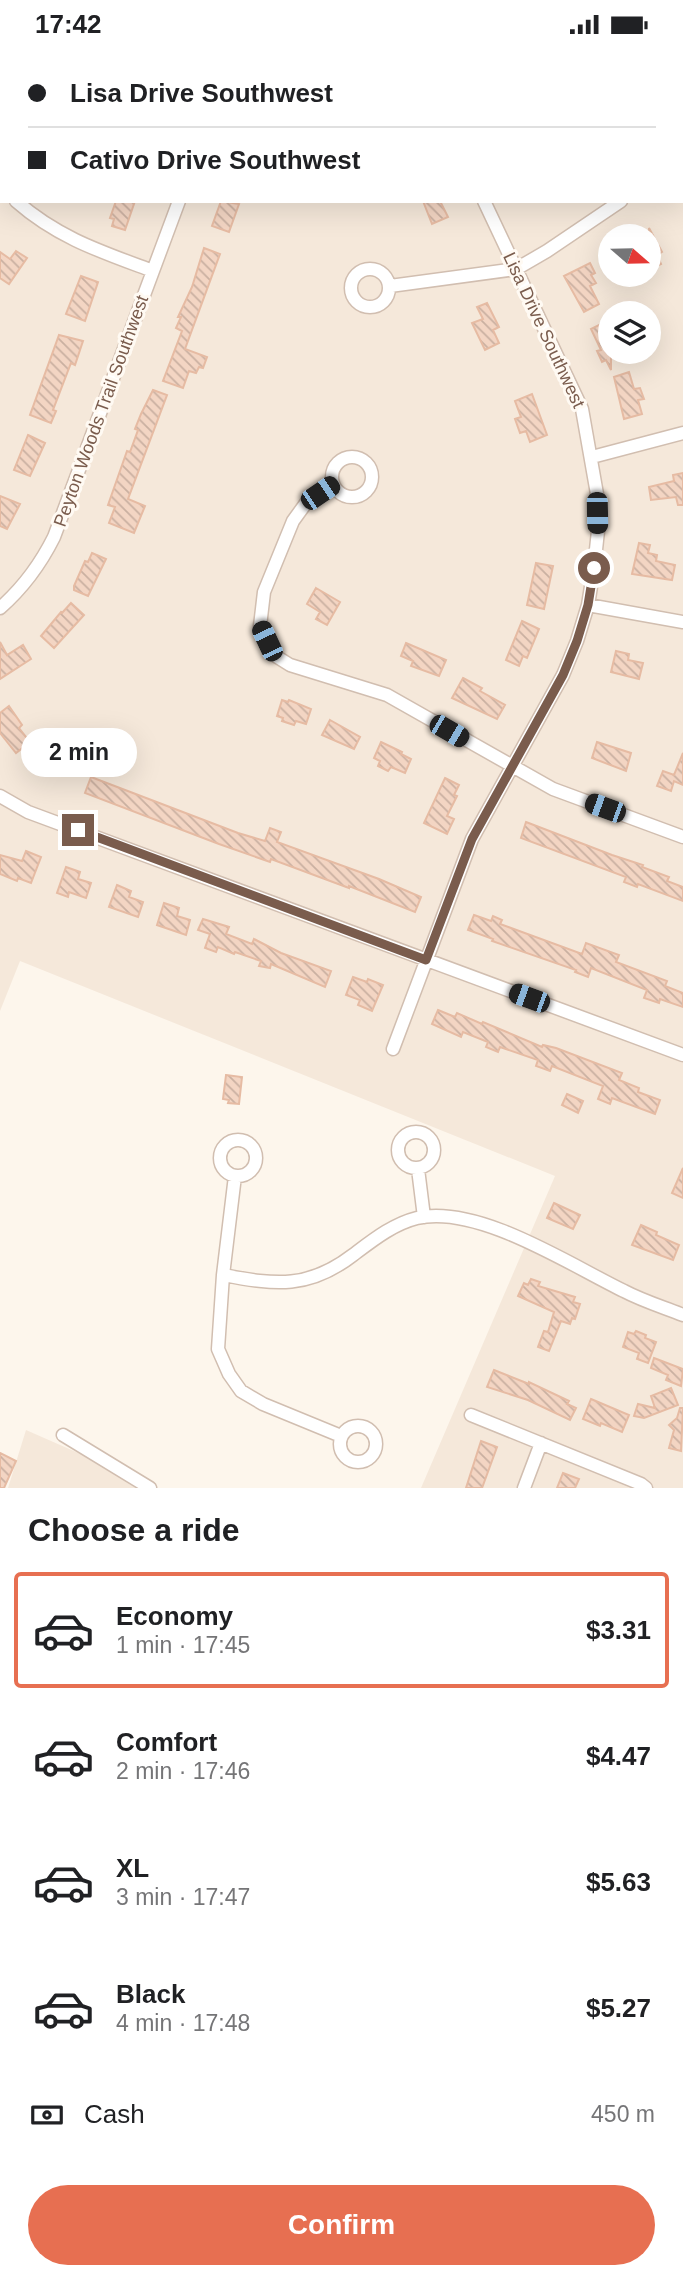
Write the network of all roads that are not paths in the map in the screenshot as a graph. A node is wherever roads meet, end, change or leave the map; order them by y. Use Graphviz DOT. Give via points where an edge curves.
graph roads {
  1 [pos="18,203"];
  2 [pos="178,203"];
  3 [pos="485,203"];
  4 [pos="618,203"];
  5 [pos="516,269"];
  6 [pos="153,271"];
  7 [pos="390,286"];
  8 [pos="683,433"];
  9 [pos="592,457"];
  10 [pos="333,484"];
  11 [pos="588,605"];
  12 [pos="0,608"];
  13 [pos="683,622"];
  14 [pos="511,768"];
  15 [pos="0,796"];
  16 [pos="683,837"];
  17 [pos="426,960"];
  18 [pos="393,1049"];
  19 [pos="683,1055"];
  20 [pos="418,1169"];
  21 [pos="235,1176"];
  22 [pos="424,1217"];
  23 [pos="223,1275"];
  24 [pos="683,1315"];
  25 [pos="471,1415"];
  26 [pos="63,1435"];
  27 [pos="341,1436"];
  28 [pos="536,1442"];
  29 [pos="150,1488"];
  30 [pos="524,1488"];
  31 [pos="646,1488"];
  1 -- 6 [label="street" via="77,243"];
  2 -- 6 [label="street, Peyton Woods Trail Southwest"];
  3 -- 5 [label="street, Lisa Drive Southwest"];
  4 -- 5 [label="street"];
  5 -- 7 [label="street"];
  5 -- 9 [label="street, Lisa Drive Southwest" via="582,409"];
  6 -- 12 [label="street, Peyton Woods Trail Southwest" via="54,537 39,566"];
  8 -- 9 [label="street"];
  9 -- 11 [label="street, Lisa Drive Southwest" via="597,531"];
  10 -- 14 [label="street" via="306,503 293,521 264,592 260,626 274,655 290,665 387,695"];
  11 -- 13 [label="street"];
  11 -- 14 [label="street, Lisa Drive Southwest" via="563,675"];
  14 -- 16 [label="street" via="553,789"];
  14 -- 17 [label="street, Lisa Drive Southwest" via="472,839"];
  15 -- 17 [label="street" via="28,812"];
  17 -- 18 [label="street, Lisa Drive Southwest"];
  17 -- 19 [label="street"];
  20 -- 22 [label="street"];
  21 -- 23 [label="street"];
  22 -- 23 [label="street" via="388,1230 322,1275 295,1283"];
  22 -- 24 [label="street" via="461,1218 537,1246 627,1293"];
  23 -- 27 [label="street" via="218,1349 229,1374 242,1391 263,1404"];
  25 -- 28 [label="street"];
  26 -- 29 [label="street"];
  28 -- 30 [label="street"];
  28 -- 31 [label="street"];
}
